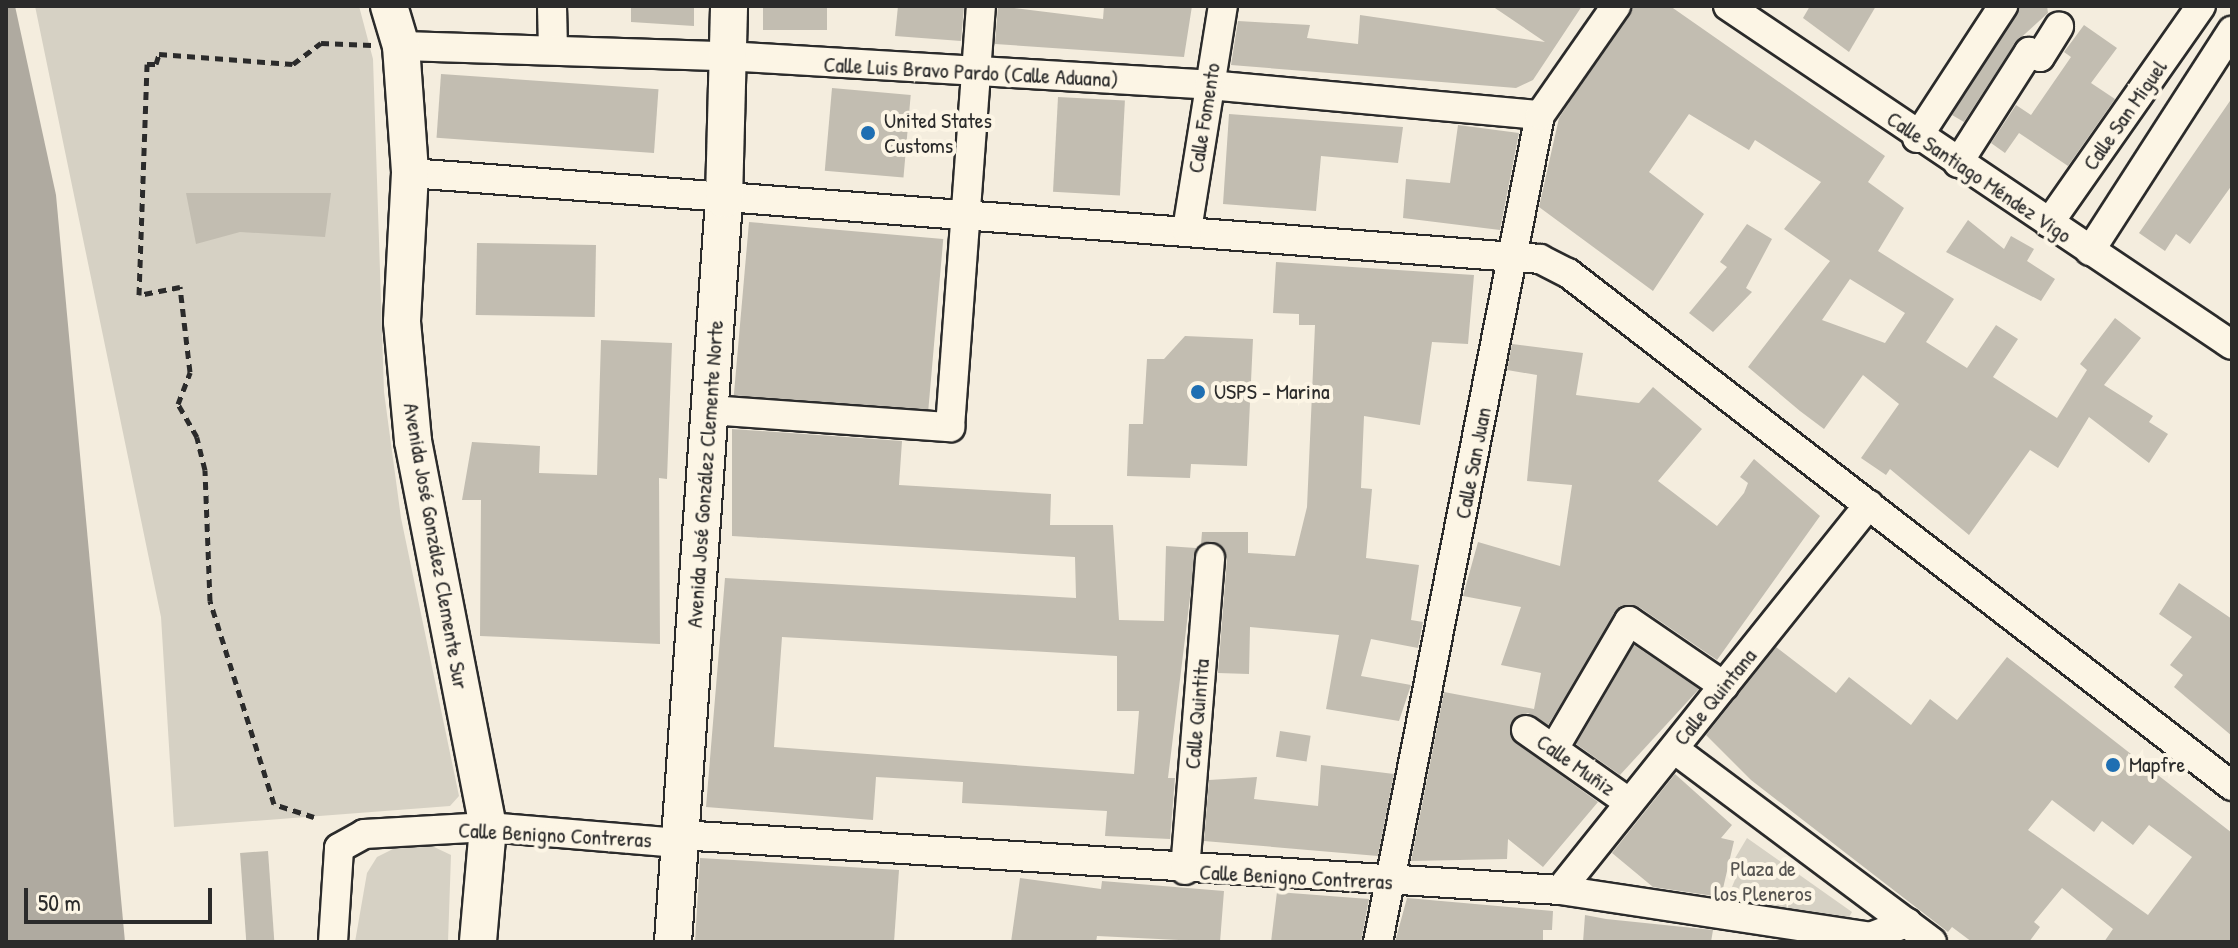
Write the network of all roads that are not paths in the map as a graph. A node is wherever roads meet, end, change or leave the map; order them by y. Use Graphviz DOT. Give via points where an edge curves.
graph roads {
  1 [pos="389,6"];
  2 [pos="552,6"];
  3 [pos="729,6"];
  4 [pos="981,6"];
  5 [pos="1223,6"];
  6 [pos="1616,6"];
  7 [pos="1728,6"];
  8 [pos="2003,6"];
  9 [pos="2201,6"];
  10 [pos="2059,26"];
  11 [pos="2232,31"];
  12 [pos="401,46"];
  13 [pos="553,50"];
  14 [pos="727,56"];
  15 [pos="973,74"];
  16 [pos="1209,85"];
  17 [pos="1540,115"];
  18 [pos="1917,138"];
  19 [pos="1958,163"];
  20 [pos="410,173"];
  21 [pos="724,199"];
  22 [pos="964,214"];
  23 [pos="2049,223"];
  24 [pos="1187,230"];
  25 [pos="2090,251"];
  26 [pos="1515,252"];
  27 [pos="2232,345"];
  28 [pos="710,410"];
  29 [pos="1869,504"];
  30 [pos="1210,558"];
  31 [pos="1724,686"];
  32 [pos="1526,730"];
  33 [pos="1555,747"];
  34 [pos="1674,749"];
  35 [pos="2232,786"];
  36 [pos="1627,801"];
  37 [pos="488,827"];
  38 [pos="679,839"];
  39 [pos="1185,870"];
  40 [pos="1390,882"];
  41 [pos="1560,890"];
  42 [pos="1907,923"];
  43 [pos="333,942"];
  44 [pos="478,942"];
  45 [pos="673,942"];
  46 [pos="1378,942"];
  47 [pos="1932,942"];
  1 -- 12 [label="main road, Avenida José González Clemente Sur"];
  2 -- 13 [label="street"];
  3 -- 14 [label="main road, Avenida José González Clemente Norte"];
  4 -- 15 [label="street"];
  5 -- 16 [label="street, Calle Fomento"];
  6 -- 17 [label="street, Calle San Juan"];
  7 -- 18 [label="street, Calle Santiago Méndez Vigo"];
  8 -- 18 [label="street"];
  9 -- 23 [label="street, Calle San Miguel"];
  10 -- 19 [label="street" via="2040,57 2029,52"];
  11 -- 25 [label="street"];
  12 -- 13 [label="street, Calle Luis Bravo Pardo (Calle Aduana)"];
  12 -- 20 [label="main road, Avenida José González Clemente Sur"];
  13 -- 14 [label="street, Calle Luis Bravo Pardo (Calle Aduana)"];
  14 -- 15 [label="street, Calle Luis Bravo Pardo (Calle Aduana)"];
  14 -- 21 [label="main road, Avenida José González Clemente Norte"];
  15 -- 16 [label="street, Calle Luis Bravo Pardo (Calle Aduana)"];
  15 -- 22 [label="street"];
  16 -- 17 [label="street, Calle Luis Bravo Pardo (Calle Aduana)"];
  16 -- 24 [label="street, Calle Fomento"];
  17 -- 26 [label="street, Calle San Juan"];
  18 -- 19 [label="street, Calle Santiago Méndez Vigo"];
  19 -- 23 [label="street, Calle Santiago Méndez Vigo"];
  20 -- 21 [label="street"];
  20 -- 37 [label="main road, Avenida José González Clemente Sur" via="402,322 413,441"];
  21 -- 22 [label="street"];
  21 -- 28 [label="main road, Avenida José González Clemente Norte"];
  22 -- 24 [label="street"];
  22 -- 28 [label="street" via="950,427"];
  23 -- 25 [label="street, Calle Santiago Méndez Vigo"];
  24 -- 26 [label="street"];
  25 -- 27 [label="street, Calle Santiago Méndez Vigo"];
  26 -- 29 [label="street" via="1568,273"];
  26 -- 40 [label="street, Calle San Juan"];
  28 -- 38 [label="main road, Avenida José González Clemente Norte"];
  29 -- 31 [label="street, Calle Quintana"];
  29 -- 35 [label="street"];
  30 -- 39 [label="street, Calle Quintita"];
  31 -- 33 [label="street" via="1629,621"];
  31 -- 34 [label="street, Calle Quintana"];
  32 -- 33 [label="street, Calle Muñiz"];
  33 -- 36 [label="street, Calle Muñiz"];
  34 -- 36 [label="street, Calle Quintana"];
  34 -- 42 [label="street"];
  36 -- 41 [label="street, Calle Quintana"];
  37 -- 38 [label="street, Calle Benigno Contreras"];
  37 -- 43 [label="street, Calle Benigno Contreras" via="364,834 339,848"];
  37 -- 44 [label="main road, Avenida José González Clemente Sur"];
  38 -- 39 [label="street, Calle Benigno Contreras"];
  38 -- 45 [label="main road, Avenida José González Clemente Norte"];
  39 -- 40 [label="street, Calle Benigno Contreras"];
  40 -- 41 [label="street, Calle Benigno Contreras"];
  40 -- 46 [label="street, Calle San Juan"];
  41 -- 42 [label="street, Calle Benigno Contreras" via="1870,937"];
  42 -- 47 [label="street"];
}
